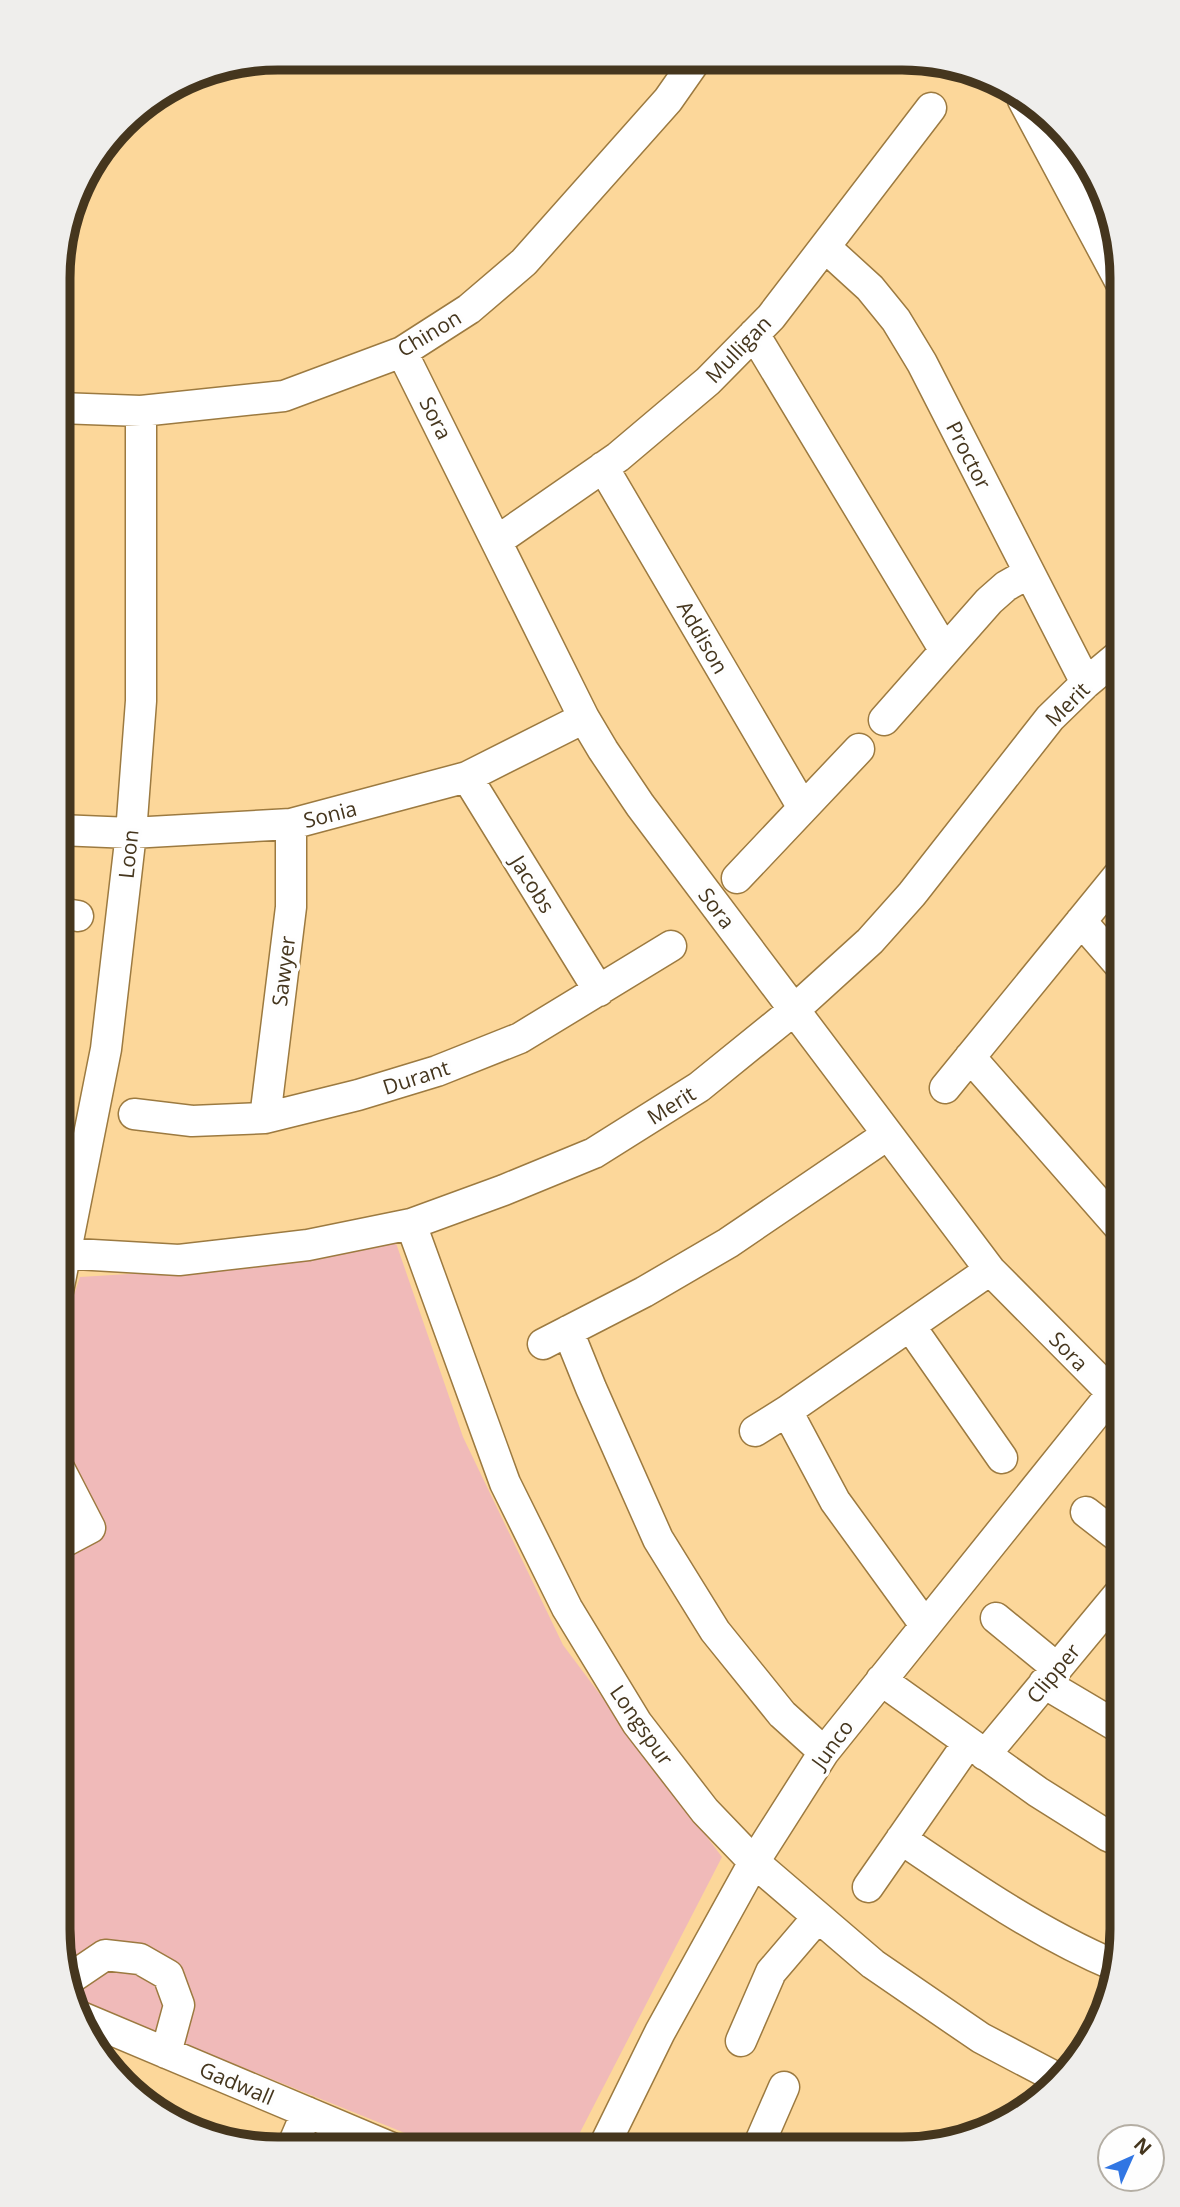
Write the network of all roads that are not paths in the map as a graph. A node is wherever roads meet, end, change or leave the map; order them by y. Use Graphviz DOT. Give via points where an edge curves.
graph roads {
  1 [pos="689,70"];
  2 [pos="931,108"];
  3 [pos="1032,116"];
  4 [pos="825,247"];
  5 [pos="1110,262"];
  6 [pos="754,334"];
  7 [pos="402,352"];
  8 [pos="70,408"];
  9 [pos="141,411"];
  10 [pos="603,467"];
  11 [pos="497,541"];
  12 [pos="1029,573"];
  13 [pos="945,651"];
  14 [pos="1110,663"];
  15 [pos="1086,684"];
  16 [pos="584,718"];
  17 [pos="884,720"];
  18 [pos="859,750"];
  19 [pos="467,776"];
  20 [pos="803,808"];
  21 [pos="290,824"];
  22 [pos="70,830"];
  23 [pos="131,833"];
  24 [pos="737,878"];
  25 [pos="1110,886"];
  26 [pos="1081,921"];
  27 [pos="671,946"];
  28 [pos="1110,954"];
  29 [pos="599,991"];
  30 [pos="794,1010"];
  31 [pos="971,1057"];
  32 [pos="945,1088"];
  33 [pos="134,1114"];
  34 [pos="265,1118"];
  35 [pos="887,1135"];
  36 [pos="1110,1216"];
  37 [pos="70,1217"];
  38 [pos="411,1224"];
  39 [pos="70,1254"];
  40 [pos="990,1270"];
  41 [pos="910,1326"];
  42 [pos="1110,1385"];
  43 [pos="1110,1403"];
  44 [pos="787,1411"];
  45 [pos="755,1431"];
  46 [pos="1002,1458"];
  47 [pos="70,1489"];
  48 [pos="1086,1512"];
  49 [pos="1110,1531"];
  50 [pos="70,1539"];
  51 [pos="1110,1605"];
  52 [pos="996,1618"];
  53 [pos="925,1625"];
  54 [pos="1051,1676"];
  55 [pos="881,1680"];
  56 [pos="1110,1720"];
  57 [pos="976,1749"];
  58 [pos="824,1752"];
  59 [pos="1110,1837"];
  60 [pos="901,1839"];
  61 [pos="754,1862"];
  62 [pos="868,1887"];
  63 [pos="818,1917"];
  64 [pos="1107,1962"];
  65 [pos="76,1976"];
  66 [pos="91,2021"];
  67 [pos="741,2041"];
  68 [pos="166,2053"];
  69 [pos="1050,2075"];
  70 [pos="784,2087"];
  71 [pos="307,2112"];
  72 [pos="296,2137"];
  73 [pos="367,2137"];
  74 [pos="608,2137"];
  75 [pos="767,2137"];
  1 -- 7 [label="street, Chinon" via="524,262 469,309"];
  2 -- 4 [label="street, Mulligan"];
  3 -- 5 [label="street"];
  4 -- 6 [label="street, Mulligan"];
  4 -- 12 [label="street, Proctor" via="870,288 896,320"];
  6 -- 10 [label="street, Mulligan" via="708,380"];
  6 -- 13 [label="street"];
  7 -- 9 [label="street, Chinon" via="284,396"];
  7 -- 11 [label="street, Sora"];
  8 -- 9 [label="street, Chinon"];
  9 -- 23 [label="street, Loon" via="141,701"];
  10 -- 11 [label="street, Mulligan"];
  10 -- 20 [label="street, Addison"];
  11 -- 16 [label="street, Sora"];
  12 -- 13 [label="street" via="989,601"];
  12 -- 15 [label="street, Proctor"];
  13 -- 17 [label="street"];
  14 -- 15 [label="street, Merit"];
  15 -- 30 [label="street, Merit" via="1050,718 870,941"];
  16 -- 19 [label="street, Sonia"];
  16 -- 30 [label="street, Sora" via="640,805"];
  18 -- 20 [label="street"];
  19 -- 21 [label="street, Sonia"];
  19 -- 29 [label="street, Jacobs"];
  20 -- 24 [label="street"];
  21 -- 23 [label="street, Sonia"];
  21 -- 34 [label="street, Sawyer" via="291,907"];
  22 -- 23 [label="street, Sonia"];
  23 -- 37 [label="street, Loon" via="106,1049"];
  25 -- 26 [label="street"];
  26 -- 28 [label="street"];
  26 -- 31 [label="street"];
  27 -- 29 [label="street, Durant"];
  29 -- 34 [label="street, Durant" via="520,1038 437,1071"];
  30 -- 35 [label="street, Sora"];
  30 -- 38 [label="street, Merit" via="699,1087 594,1153"];
  31 -- 32 [label="street"];
  31 -- 36 [label="street"];
  33 -- 34 [label="street, Durant" via="192,1121"];
  35 -- 40 [label="street, Sora"];
  35 -- 58 [label="street" via="727,1243 555,1337 590,1388 658,1539 715,1631 782,1714"];
  38 -- 39 [label="street, Merit" via="308,1245 179,1260"];
  38 -- 61 [label="street, Longspur" via="505,1483 567,1608 637,1723 705,1811"];
  40 -- 41 [label="street"];
  40 -- 42 [label="street, Sora"];
  41 -- 44 [label="street"];
  41 -- 46 [label="street"];
  43 -- 53 [label="street, Junco"];
  44 -- 45 [label="street"];
  44 -- 53 [label="street" via="835,1501"];
  47 -- 50 [label="street" via="90,1528"];
  48 -- 49 [label="street"];
  51 -- 54 [label="street, Clipper"];
  52 -- 54 [label="street"];
  53 -- 55 [label="street, Junco"];
  54 -- 56 [label="street"];
  54 -- 57 [label="street, Clipper"];
  55 -- 57 [label="street"];
  55 -- 58 [label="street, Junco"];
  57 -- 59 [label="street"];
  57 -- 60 [label="street, Clipper"];
  58 -- 61 [label="street, Junco"];
  60 -- 62 [label="street, Clipper"];
  60 -- 64 [label="street" via="987,1898"];
  61 -- 63 [label="street, Longspur"];
  61 -- 74 [label="street, Junco" via="660,2032"];
  63 -- 67 [label="street" via="771,1972"];
  63 -- 69 [label="street, Longspur" via="873,1964 981,2038"];
  65 -- 68 [label="street" via="105,1955 140,1959 168,1975 179,2005"];
  66 -- 68 [label="street, Gadwall"];
  68 -- 71 [label="street, Gadwall"];
  70 -- 75 [label="street"];
  71 -- 72 [label="street"];
  71 -- 73 [label="street, Gadwall"];
}
